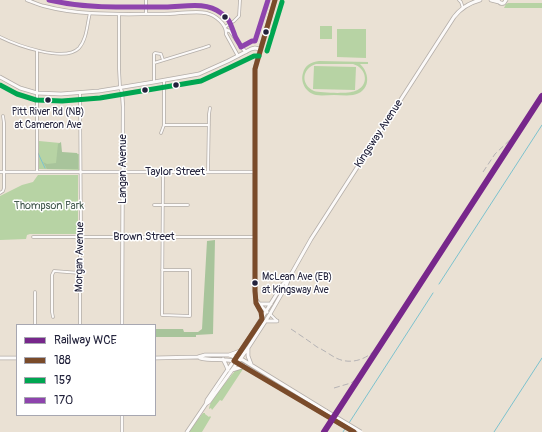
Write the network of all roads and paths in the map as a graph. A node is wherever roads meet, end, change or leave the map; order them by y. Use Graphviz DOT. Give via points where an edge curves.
graph roads {
  1 [pos="27,0"];
  2 [pos="146,0"];
  3 [pos="240,0"];
  4 [pos="275,0"];
  5 [pos="459,0"];
  6 [pos="480,0"];
  7 [pos="491,0"];
  8 [pos="507,0"];
  9 [pos="32,1"];
  10 [pos="498,1"];
  11 [pos="463,8"];
  12 [pos="90,13"];
  13 [pos="119,14"];
  14 [pos="146,14"];
  15 [pos="226,28"];
  16 [pos="0,37"];
  17 [pos="209,46"];
  18 [pos="260,49"];
  19 [pos="37,51"];
  20 [pos="246,52"];
  21 [pos="238,56"];
  22 [pos="163,60"];
  23 [pos="154,63"];
  24 [pos="0,77"];
  25 [pos="164,81"];
  26 [pos="154,82"];
  27 [pos="120,87"];
  28 [pos="37,93"];
  29 [pos="80,93"];
  30 [pos="210,108"];
  31 [pos="2,116"];
  32 [pos="164,125"];
  33 [pos="209,125"];
  34 [pos="0,129"];
  35 [pos="4,129"];
  36 [pos="162,133"];
  37 [pos="0,172"];
  38 [pos="4,172"];
  39 [pos="37,172"];
  40 [pos="81,172"];
  41 [pos="123,172"];
  42 [pos="163,172"];
  43 [pos="208,172"];
  44 [pos="255,172"];
  45 [pos="0,193"];
  46 [pos="154,205"];
  47 [pos="163,205"];
  48 [pos="188,205"];
  49 [pos="33,237"];
  50 [pos="80,237"];
  51 [pos="122,237"];
  52 [pos="163,237"];
  53 [pos="255,237"];
  54 [pos="162,270"];
  55 [pos="80,273"];
  56 [pos="288,278"];
  57 [pos="35,292"];
  58 [pos="255,298"];
  59 [pos="259,304"];
  60 [pos="271,304"];
  61 [pos="266,311"];
  62 [pos="270,314"];
  63 [pos="53,317"];
  64 [pos="262,318"];
  65 [pos="277,321"];
  66 [pos="265,322"];
  67 [pos="35,324"];
  68 [pos="80,324"];
  69 [pos="122,324"];
  70 [pos="248,348"];
  71 [pos="241,351"];
  72 [pos="229,356"];
  73 [pos="198,357"];
  74 [pos="0,358"];
  75 [pos="16,358"];
  76 [pos="156,358"];
  77 [pos="238,358"];
  78 [pos="223,359"];
  79 [pos="236,362"];
  80 [pos="251,364"];
  81 [pos="245,366"];
  82 [pos="230,370"];
  83 [pos="325,413"];
  84 [pos="122,416"];
  85 [pos="122,432"];
  86 [pos="187,432"];
  87 [pos="354,432"];
  88 [pos="361,432"];
  1 -- 9 [label="street"];
  2 -- 14 [label="street"];
  3 -- 15 [label="street" via="239,16"];
  4 -- 18 [label="main road"];
  5 -- 11 [label="street"];
  6 -- 11 [label="main road, Kingsway Avenue"];
  7 -- 10 [label="main road"];
  8 -- 10 [label="main road" via="501,3"];
  9 -- 12 [label="street" via="55,9"];
  11 -- 56 [label="main road, Kingsway Avenue" via="336,199"];
  12 -- 13 [label="street"];
  12 -- 19 [label="street" via="83,42 76,51 63,54"];
  13 -- 14 [label="street"];
  13 -- 27 [label="street, Langan Avenue"];
  14 -- 15 [label="street" via="205,13 215,17"];
  15 -- 20 [label="street"];
  15 -- 21 [label="street" via="226,34"];
  16 -- 19 [label="street"];
  17 -- 22 [label="street"];
  18 -- 20 [label="main road" via="254,48"];
  18 -- 44 [label="main road" via="255,69"];
  19 -- 28 [label="street"];
  20 -- 21 [label="main road"];
  21 -- 25 [label="main road" via="199,74"];
  22 -- 23 [label="street"];
  22 -- 23 [label="street" via="159,53 155,53"];
  23 -- 26 [label="street"];
  24 -- 28 [label="main road" via="20,88"];
  25 -- 26 [label="main road"];
  25 -- 32 [label="street"];
  26 -- 27 [label="main road"];
  27 -- 29 [label="main road"];
  27 -- 41 [label="street, Langan Avenue" via="123,107"];
  28 -- 29 [label="main road"];
  28 -- 39 [label="street"];
  29 -- 40 [label="street, Morgan Avenue"];
  30 -- 33 [label="street"];
  31 -- 35 [label="street"];
  32 -- 33 [label="street"];
  32 -- 36 [label="street"];
  33 -- 43 [label="street"];
  34 -- 35 [label="street"];
  35 -- 38 [label="street"];
  37 -- 38 [label="street, Taylor Street"];
  38 -- 39 [label="street, Taylor Street"];
  38 -- 45 [label="street" via="4,190"];
  39 -- 40 [label="street, Taylor Street"];
  40 -- 41 [label="street, Taylor Street"];
  40 -- 50 [label="street, Morgan Avenue"];
  41 -- 42 [label="street, Taylor Street"];
  41 -- 51 [label="street, Langan Avenue"];
  42 -- 43 [label="street, Taylor Street"];
  42 -- 47 [label="street"];
  43 -- 44 [label="street, Taylor Street"];
  44 -- 53 [label="main road"];
  46 -- 47 [label="street"];
  47 -- 48 [label="street"];
  47 -- 52 [label="street"];
  49 -- 50 [label="street, Brown Street"];
  50 -- 51 [label="street, Brown Street"];
  50 -- 55 [label="street, Morgan Avenue"];
  51 -- 52 [label="street, Brown Street"];
  51 -- 69 [label="street, Langan Avenue"];
  52 -- 53 [label="street, Brown Street"];
  52 -- 54 [label="street"];
  53 -- 58 [label="main road"];
  54 -- 54 [label="street" via="190,270 190,316 162,316"];
  55 -- 63 [label="street" via="54,271"];
  55 -- 68 [label="street, Morgan Avenue"];
  56 -- 60 [label="main road, Kingsway Avenue"];
  56 -- 62 [label="main road, Kingsway Avenue"];
  57 -- 67 [label="street"];
  58 -- 59 [label="main road"];
  58 -- 64 [label="main road"];
  59 -- 60 [label="main road"];
  59 -- 61 [label="main road"];
  60 -- 61 [label="main road, Kingsway Avenue"];
  61 -- 62 [label="main road"];
  61 -- 64 [label="main road, Kingsway Avenue"];
  62 -- 65 [label="street"];
  62 -- 66 [label="main road, Kingsway Avenue"];
  64 -- 71 [label="main road, Kingsway Avenue"];
  65 -- 66 [label="main road"];
  66 -- 70 [label="main road, Kingsway Avenue"];
  70 -- 77 [label="main road, Kingsway Avenue"];
  70 -- 80 [label="main road"];
  71 -- 72 [label="main road"];
  71 -- 77 [label="main road, Kingsway Avenue"];
  72 -- 73 [label="main road"];
  72 -- 77 [label="main road"];
  73 -- 76 [label="main road"];
  73 -- 78 [label="main road"];
  74 -- 75 [label="main road"];
  77 -- 79 [label="main road, Kingsway Avenue"];
  77 -- 80 [label="main road"];
  78 -- 79 [label="main road"];
  78 -- 82 [label="main road"];
  79 -- 81 [label="main road"];
  79 -- 82 [label="main road, Kingsway Avenue"];
  80 -- 83 [label="main road"];
  81 -- 82 [label="main road"];
  81 -- 83 [label="main road"];
  82 -- 86 [label="main road, Kingsway Avenue"];
  83 -- 87 [label="main road, bridge"];
  83 -- 88 [label="main road, bridge"];
  84 -- 85 [label="street"];
}
